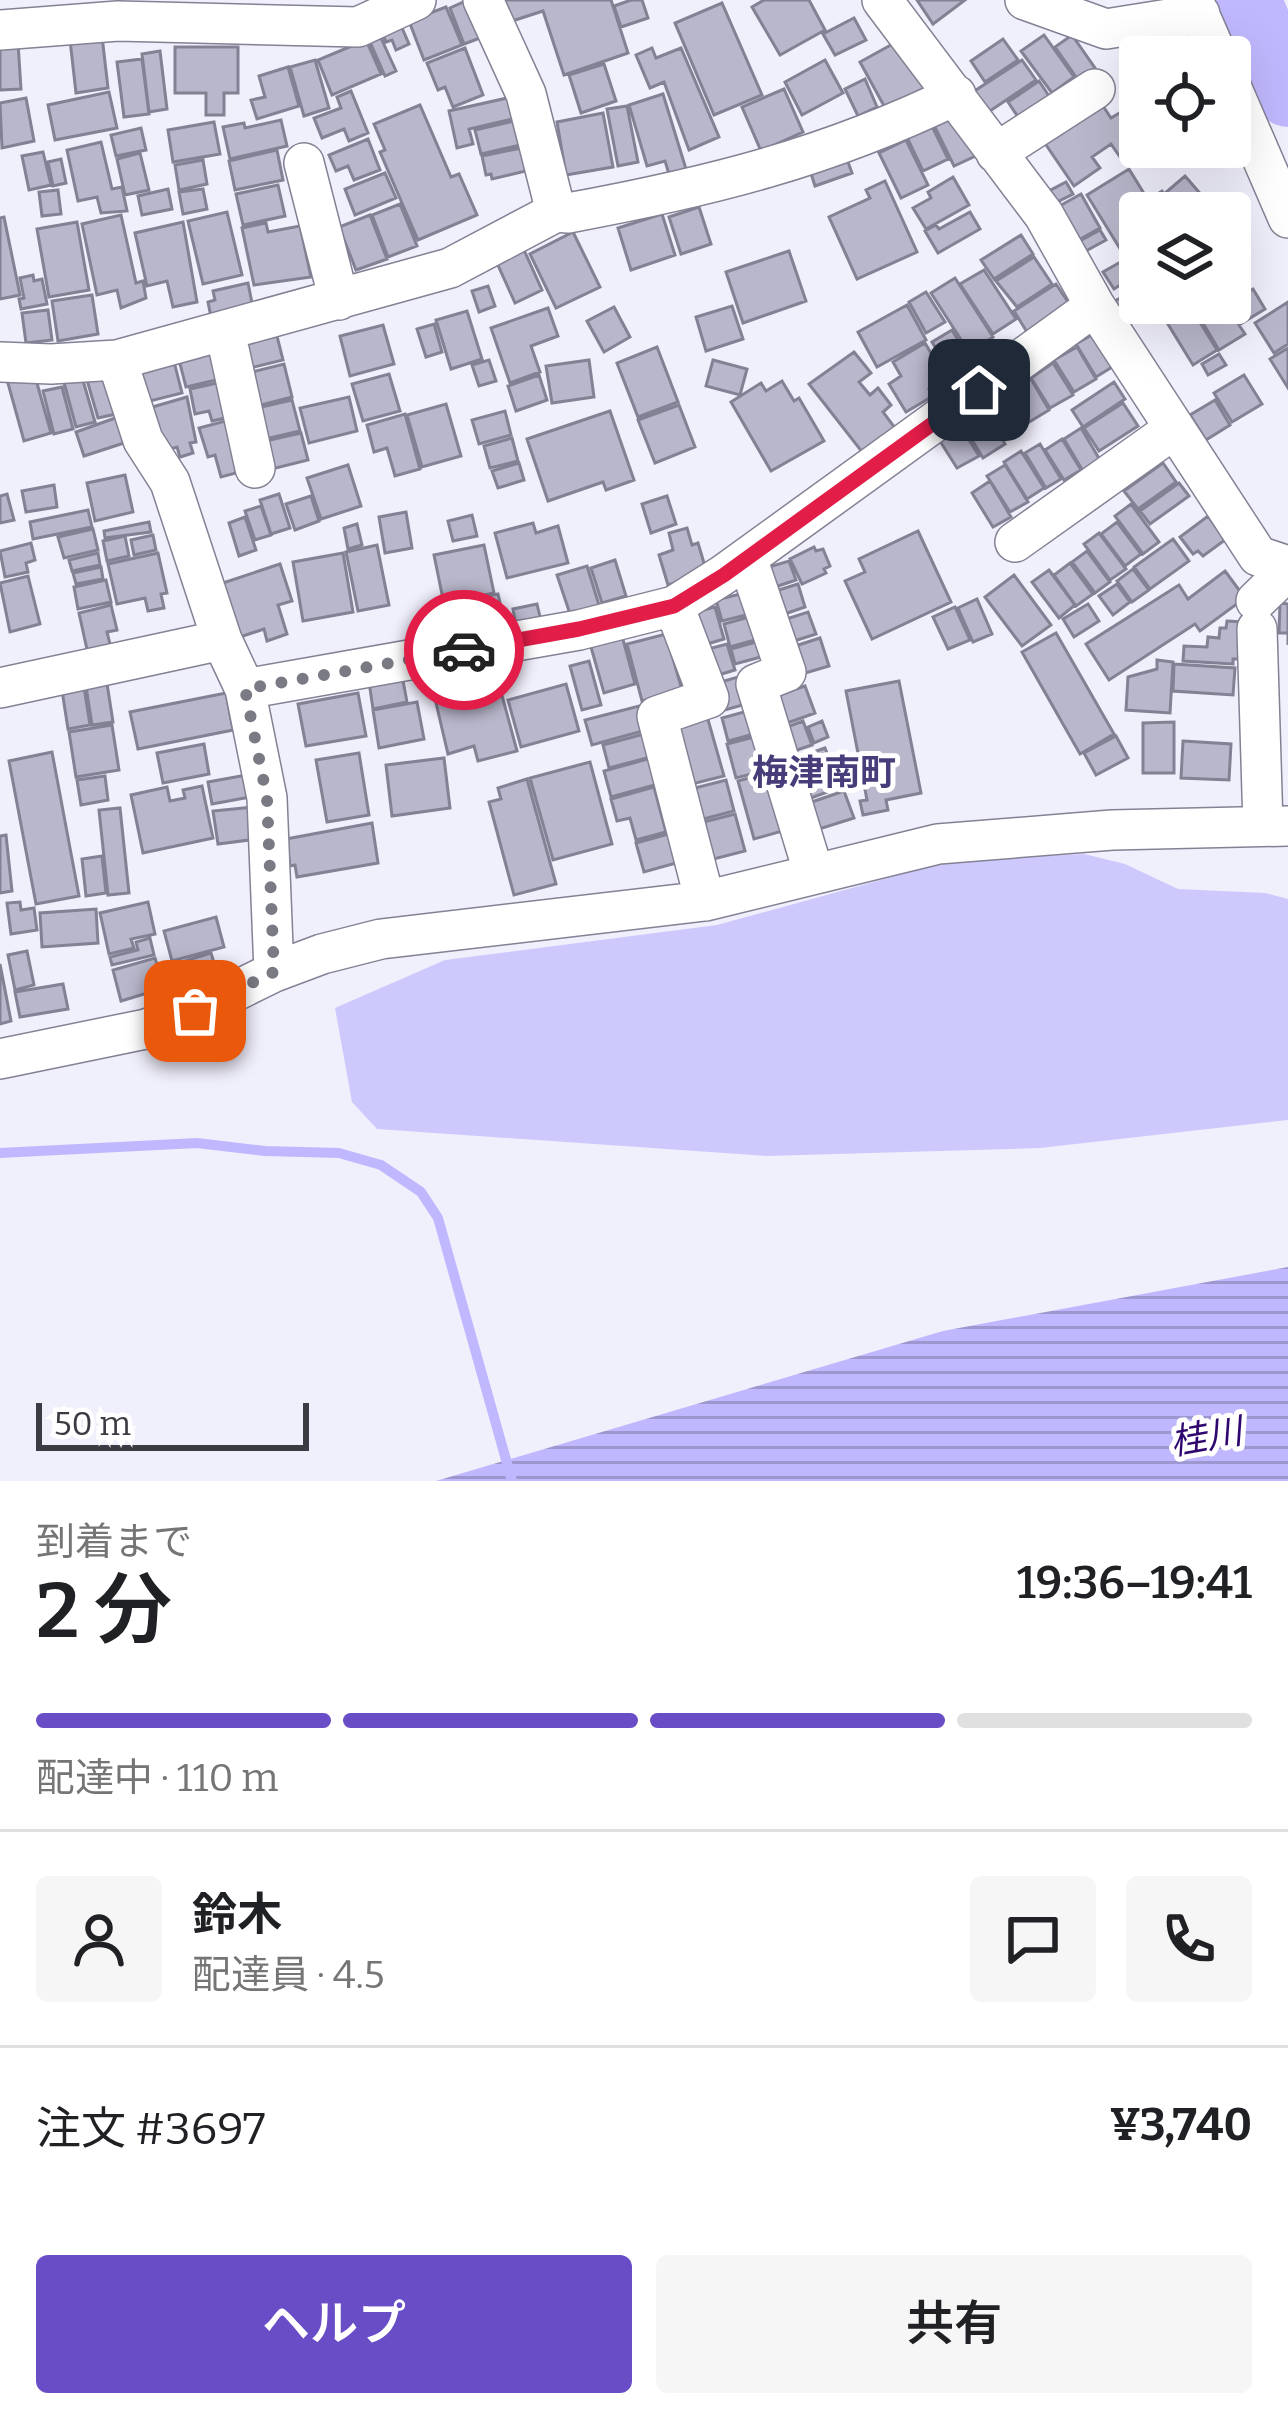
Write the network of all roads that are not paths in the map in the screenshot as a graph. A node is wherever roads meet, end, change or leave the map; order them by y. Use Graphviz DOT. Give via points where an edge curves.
graph roads {
  1 [pos="416,0"];
  2 [pos="483,0"];
  3 [pos="882,0"];
  4 [pos="1024,0"];
  5 [pos="1197,7"];
  6 [pos="0,30"];
  7 [pos="1209,36"];
  8 [pos="1095,89"];
  9 [pos="956,95"];
  10 [pos="1251,133"];
  11 [pos="996,153"];
  12 [pos="304,163"];
  13 [pos="556,212"];
  14 [pos="1288,218"];
  15 [pos="339,300"];
  16 [pos="1095,306"];
  17 [pos="225,331"];
  18 [pos="117,360"];
  19 [pos="0,362"];
  20 [pos="1174,429"];
  21 [pos="255,468"];
  22 [pos="1015,542"];
  23 [pos="746,559"];
  24 [pos="1288,568"];
  25 [pos="674,606"];
  26 [pos="222,640"];
  27 [pos="0,688"];
  28 [pos="245,689"];
  29 [pos="1275,826"];
  30 [pos="814,874"];
  31 [pos="705,901"];
  32 [pos="274,972"];
  33 [pos="0,1059"];
  1 -- 6 [label="street" via="358,27 118,21"];
  2 -- 13 [label="street" via="526,94"];
  3 -- 9 [label="street"];
  4 -- 5 [label="street" via="1106,29"];
  5 -- 7 [label="street"];
  8 -- 11 [label="street"];
  9 -- 11 [label="street"];
  9 -- 13 [label="street" via="793,161 690,190"];
  10 -- 14 [label="street"];
  11 -- 16 [label="street" via="1044,215"];
  12 -- 15 [label="street"];
  13 -- 15 [label="street" via="450,268"];
  15 -- 17 [label="street"];
  16 -- 20 [label="street"];
  16 -- 23 [label="street"];
  17 -- 18 [label="street"];
  17 -- 21 [label="street"];
  18 -- 19 [label="street"];
  18 -- 26 [label="street" via="143,440 170,482"];
  20 -- 22 [label="street"];
  20 -- 24 [label="street" via="1258,556"];
  23 -- 25 [label="street"];
  23 -- 30 [label="street" via="786,673 756,684"];
  24 -- 29 [label="street" via="1257,615"];
  25 -- 28 [label="street"];
  25 -- 31 [label="street" via="709,698 657,716"];
  26 -- 27 [label="street"];
  26 -- 28 [label="street"];
  28 -- 32 [label="street" via="267,798"];
  29 -- 30 [label="street" via="938,844"];
  30 -- 31 [label="street"];
  31 -- 32 [label="street" via="381,939"];
  32 -- 33 [label="street" via="146,1030"];
}
